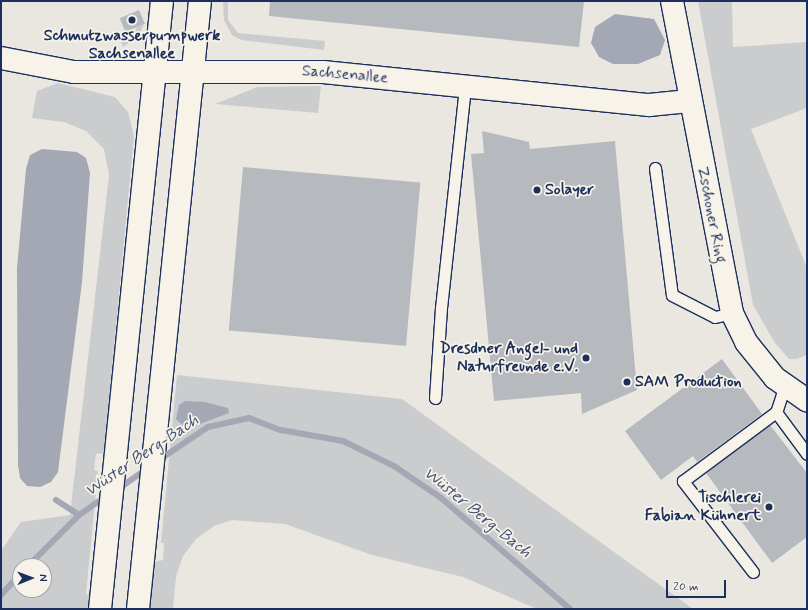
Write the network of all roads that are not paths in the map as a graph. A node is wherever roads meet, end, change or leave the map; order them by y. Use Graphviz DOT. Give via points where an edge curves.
graph roads {
  1 [pos="162,1"];
  2 [pos="200,1"];
  3 [pos="672,1"];
  4 [pos="1,58"];
  5 [pos="155,71"];
  6 [pos="192,71"];
  7 [pos="465,86"];
  8 [pos="689,101"];
  9 [pos="655,168"];
  10 [pos="732,313"];
  11 [pos="799,391"];
  12 [pos="435,398"];
  13 [pos="776,412"];
  14 [pos="807,454"];
  15 [pos="753,572"];
  16 [pos="100,609"];
  17 [pos="138,609"];
  1 -- 5 [label="main road"];
  2 -- 6 [label="main road"];
  3 -- 8 [label="main road, Zschoner Ring"];
  4 -- 5 [label="main road, Sachsenallee" via="74,72"];
  5 -- 6 [label="main road, Sachsenallee"];
  5 -- 16 [label="main road"];
  6 -- 7 [label="main road, Sachsenallee" via="324,72"];
  6 -- 17 [label="main road"];
  7 -- 8 [label="main road, Sachsenallee" via="649,105"];
  7 -- 12 [label="lane" via="441,308"];
  8 -- 10 [label="main road, Zschoner Ring"];
  9 -- 10 [label="lane" via="672,295 715,317"];
  10 -- 11 [label="main road, Zschoner Ring" via="746,342"];
  11 -- 13 [label="lane"];
  13 -- 14 [label="lane"];
  13 -- 15 [label="lane" via="683,481"];
}
